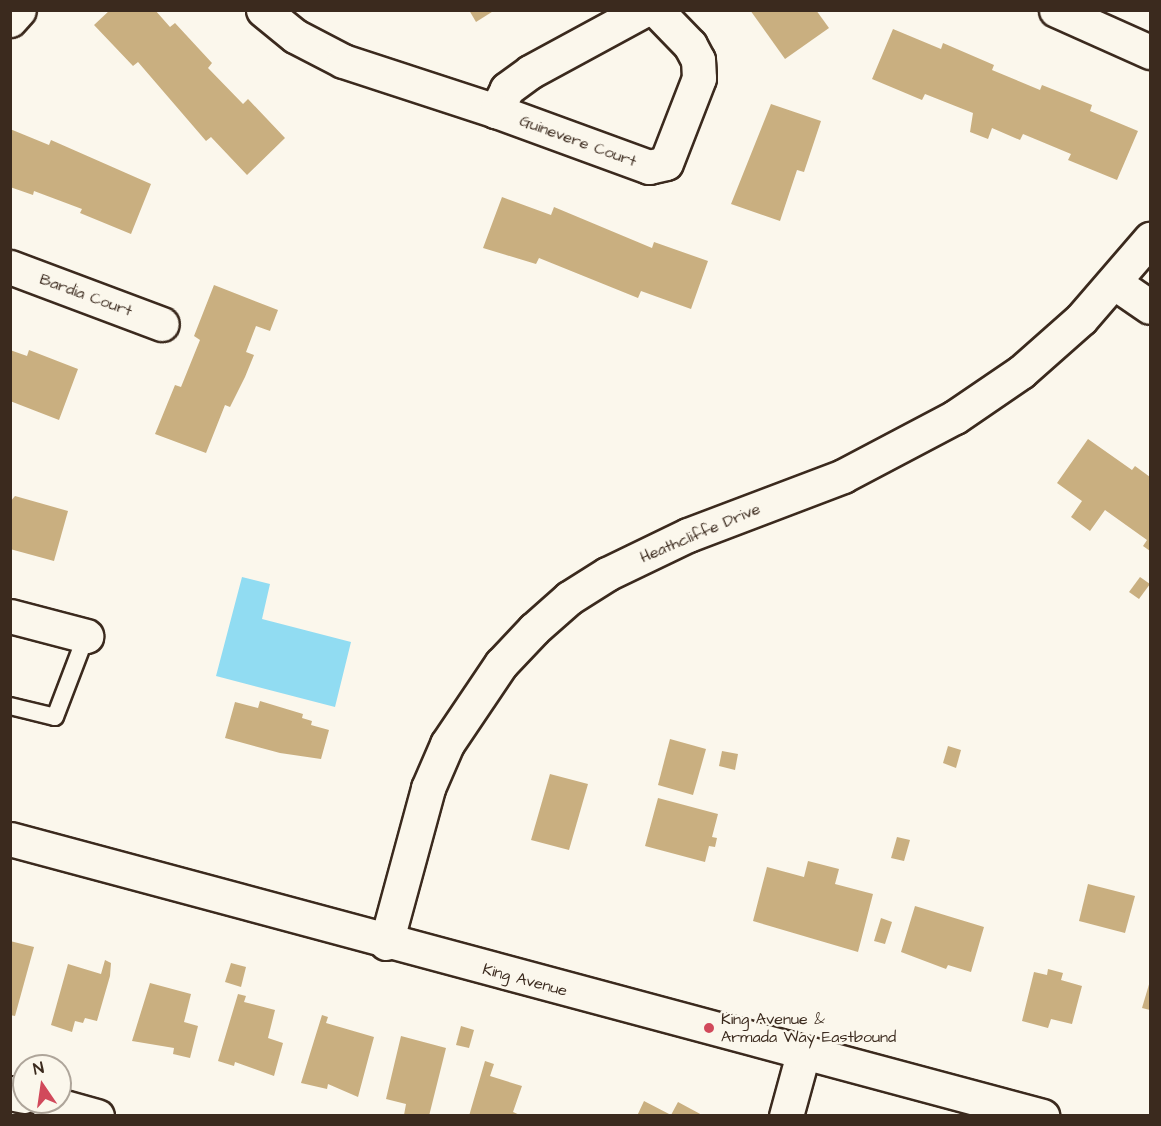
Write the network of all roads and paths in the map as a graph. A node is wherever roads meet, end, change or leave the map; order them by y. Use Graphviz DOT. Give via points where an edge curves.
graph roads {
  1 [pos="19,10"];
  2 [pos="263,10"];
  3 [pos="644,10"];
  4 [pos="656,10"];
  5 [pos="1056,10"];
  6 [pos="10,20"];
  7 [pos="1150,52"];
  8 [pos="496,111"];
  9 [pos="1150,239"];
  10 [pos="10,267"];
  11 [pos="1114,283"];
  12 [pos="1150,307"];
  13 [pos="162,324"];
  14 [pos="10,616"];
  15 [pos="86,636"];
  16 [pos="10,706"];
  17 [pos="10,840"];
  18 [pos="386,943"];
  19 [pos="803,1054"];
  20 [pos="72,1109"];
  21 [pos="97,1116"];
  22 [pos="786,1116"];
  23 [pos="1042,1116"];
  1 -- 6 [label="street"];
  2 -- 8 [label="street, Guinevere Court" via="295,36 343,61"];
  3 -- 8 [label="street, Guinevere Court" via="530,72 507,89"];
  4 -- 8 [label="street, Guinevere Court" via="690,45 698,60 699,78 666,163 649,167"];
  5 -- 7 [label="street"];
  9 -- 11 [label="street, Heathcliffe Drive"];
  10 -- 13 [label="street, Bardia Court"];
  11 -- 12 [label="street"];
  11 -- 18 [label="street, Heathcliffe Drive" via="1081,319 1021,372 956,417 843,476 688,535 607,574 569,598 534,629 501,664 447,744 428,788"];
  14 -- 15 [label="street"];
  15 -- 16 [label="lane" via="55,717"];
  17 -- 18 [label="street, King Avenue"];
  18 -- 19 [label="street, King Avenue"];
  19 -- 22 [label="street"];
  19 -- 23 [label="street, King Avenue"];
  20 -- 21 [label="street"];
}
